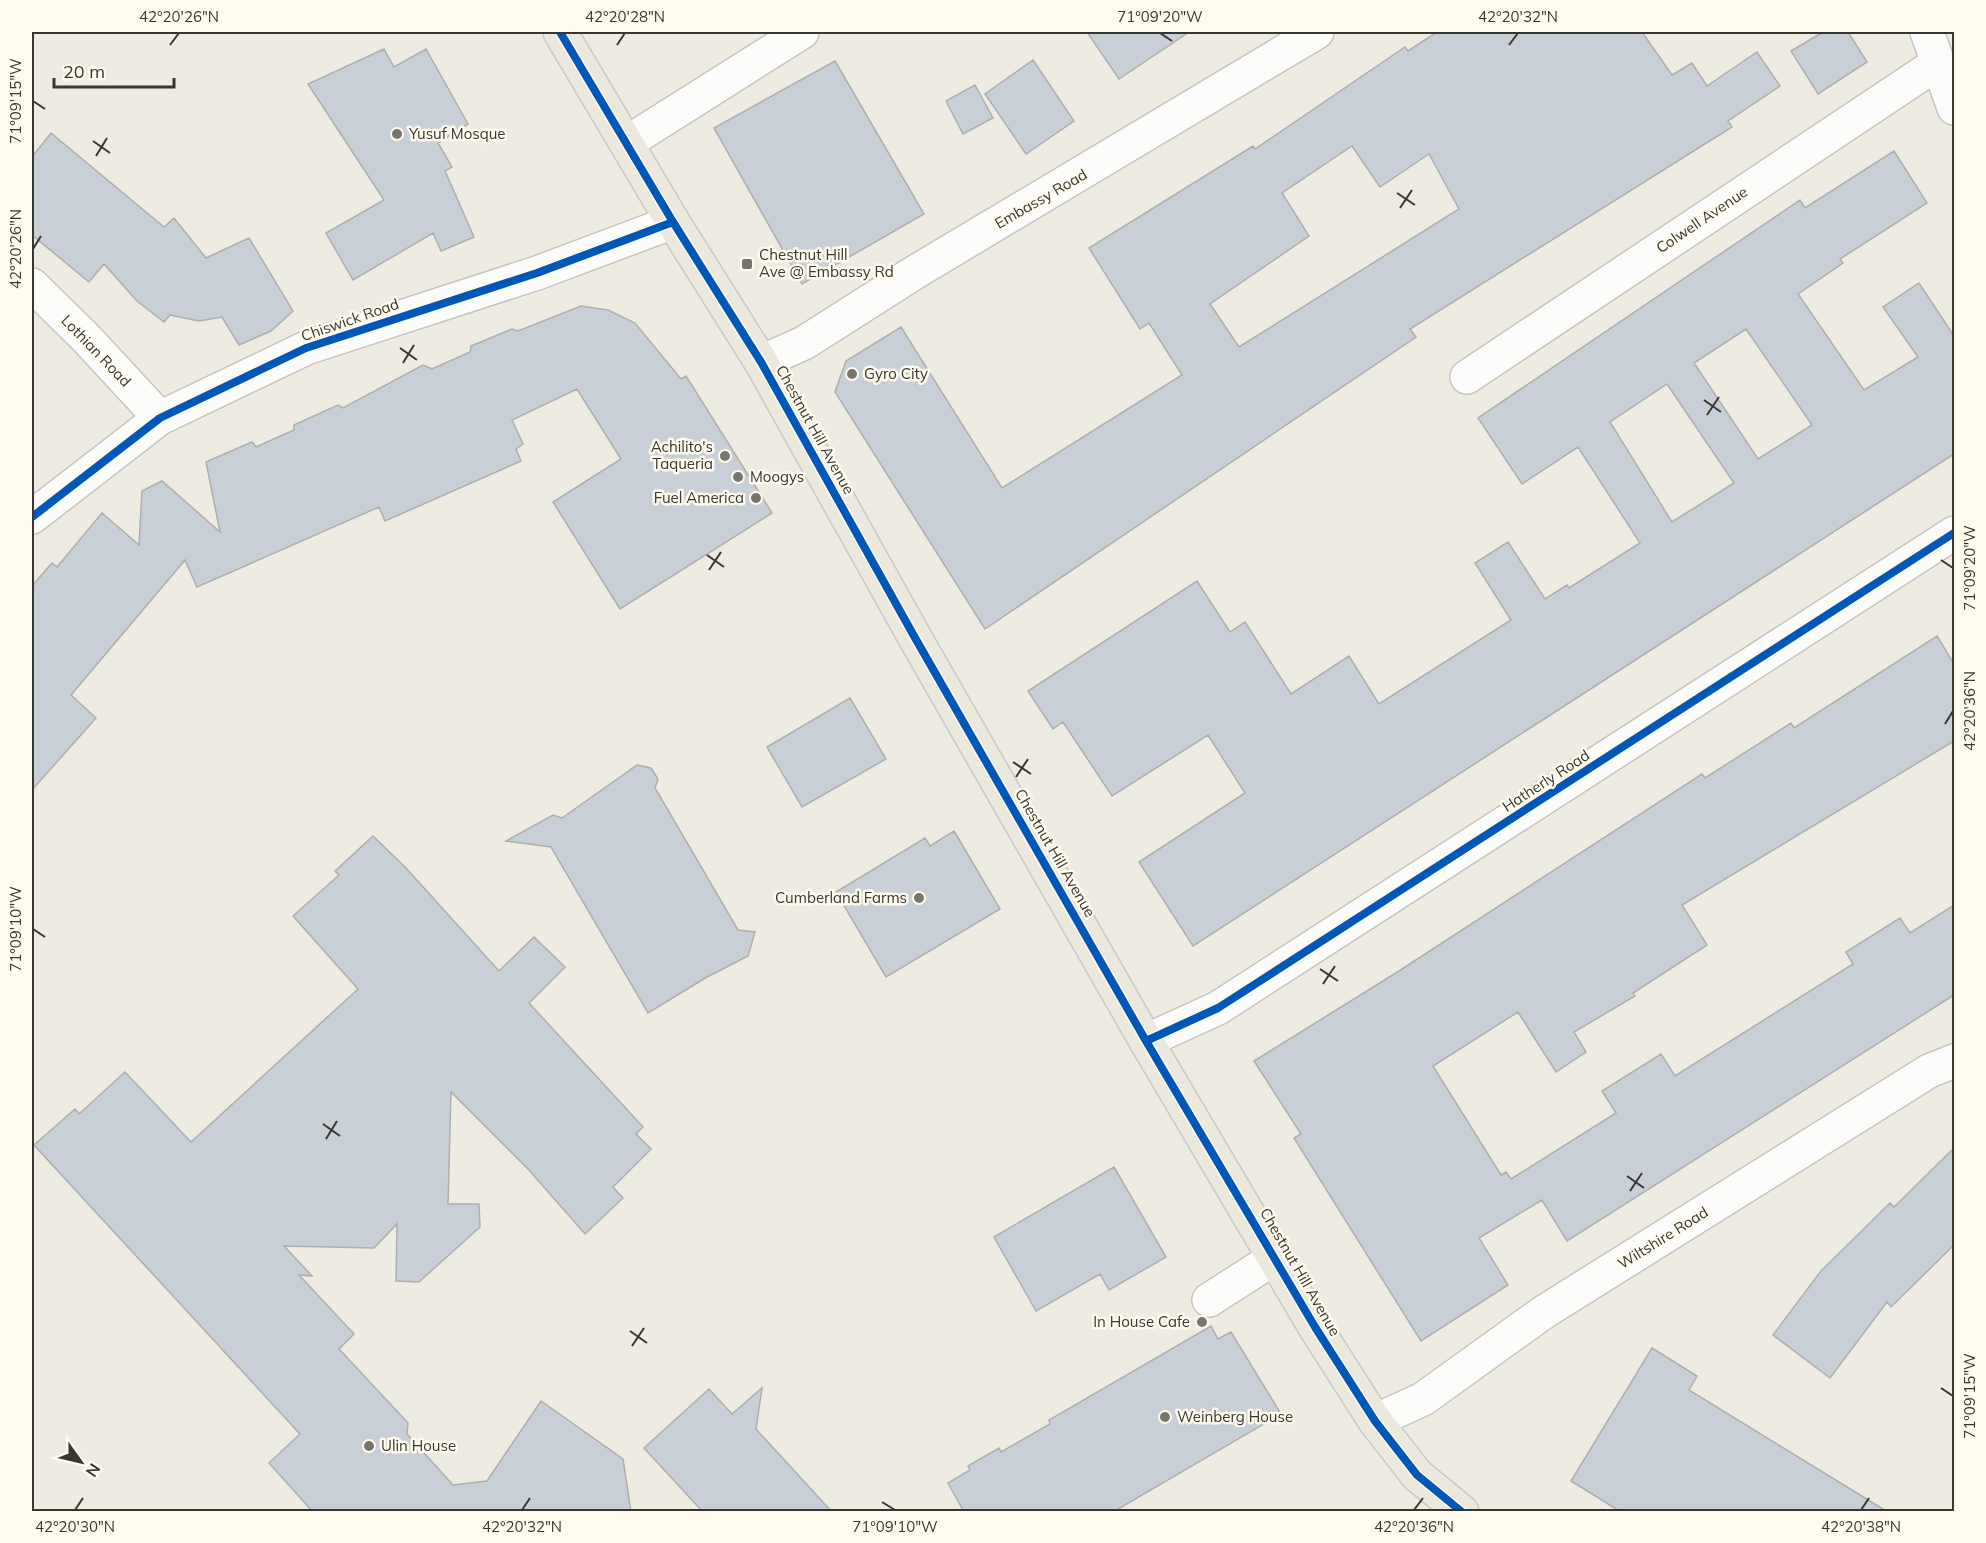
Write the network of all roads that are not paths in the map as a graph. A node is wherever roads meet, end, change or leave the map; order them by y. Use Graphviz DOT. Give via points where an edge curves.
graph roads {
  1 [pos="560,32"];
  2 [pos="802,32"];
  3 [pos="1317,32"];
  4 [pos="1927,32"];
  5 [pos="1938,63"];
  6 [pos="1954,108"];
  7 [pos="628,142"];
  8 [pos="673,222"];
  9 [pos="32,285"];
  10 [pos="761,362"];
  11 [pos="1467,377"];
  12 [pos="160,418"];
  13 [pos="32,517"];
  14 [pos="1954,533"];
  15 [pos="1146,1041"];
  16 [pos="1954,1061"];
  17 [pos="1276,1257"];
  18 [pos="1209,1300"];
  19 [pos="1375,1420"];
  20 [pos="1462,1512"];
  1 -- 7 [label="main road, Chestnut Hill Avenue"];
  2 -- 7 [label="street"];
  3 -- 10 [label="street, Embassy Road" via="804,343"];
  4 -- 5 [label="street"];
  5 -- 6 [label="street"];
  5 -- 11 [label="street, Colwell Avenue"];
  7 -- 8 [label="main road, Chestnut Hill Avenue"];
  8 -- 10 [label="main road, Chestnut Hill Avenue"];
  8 -- 12 [label="street, Chiswick Road" via="537,273 306,348"];
  9 -- 12 [label="street, Lothian Road"];
  10 -- 15 [label="main road, Chestnut Hill Avenue"];
  12 -- 13 [label="street, Chiswick Road"];
  14 -- 15 [label="street, Hatherly Road" via="1218,1008"];
  15 -- 17 [label="main road, Chestnut Hill Avenue"];
  16 -- 19 [label="street, Wiltshire Road" via="1929,1071 1554,1306 1423,1399"];
  17 -- 18 [label="street"];
  17 -- 19 [label="main road, Chestnut Hill Avenue" via="1315,1327"];
  19 -- 20 [label="main road, Chestnut Hill Avenue" via="1417,1475"];
}
